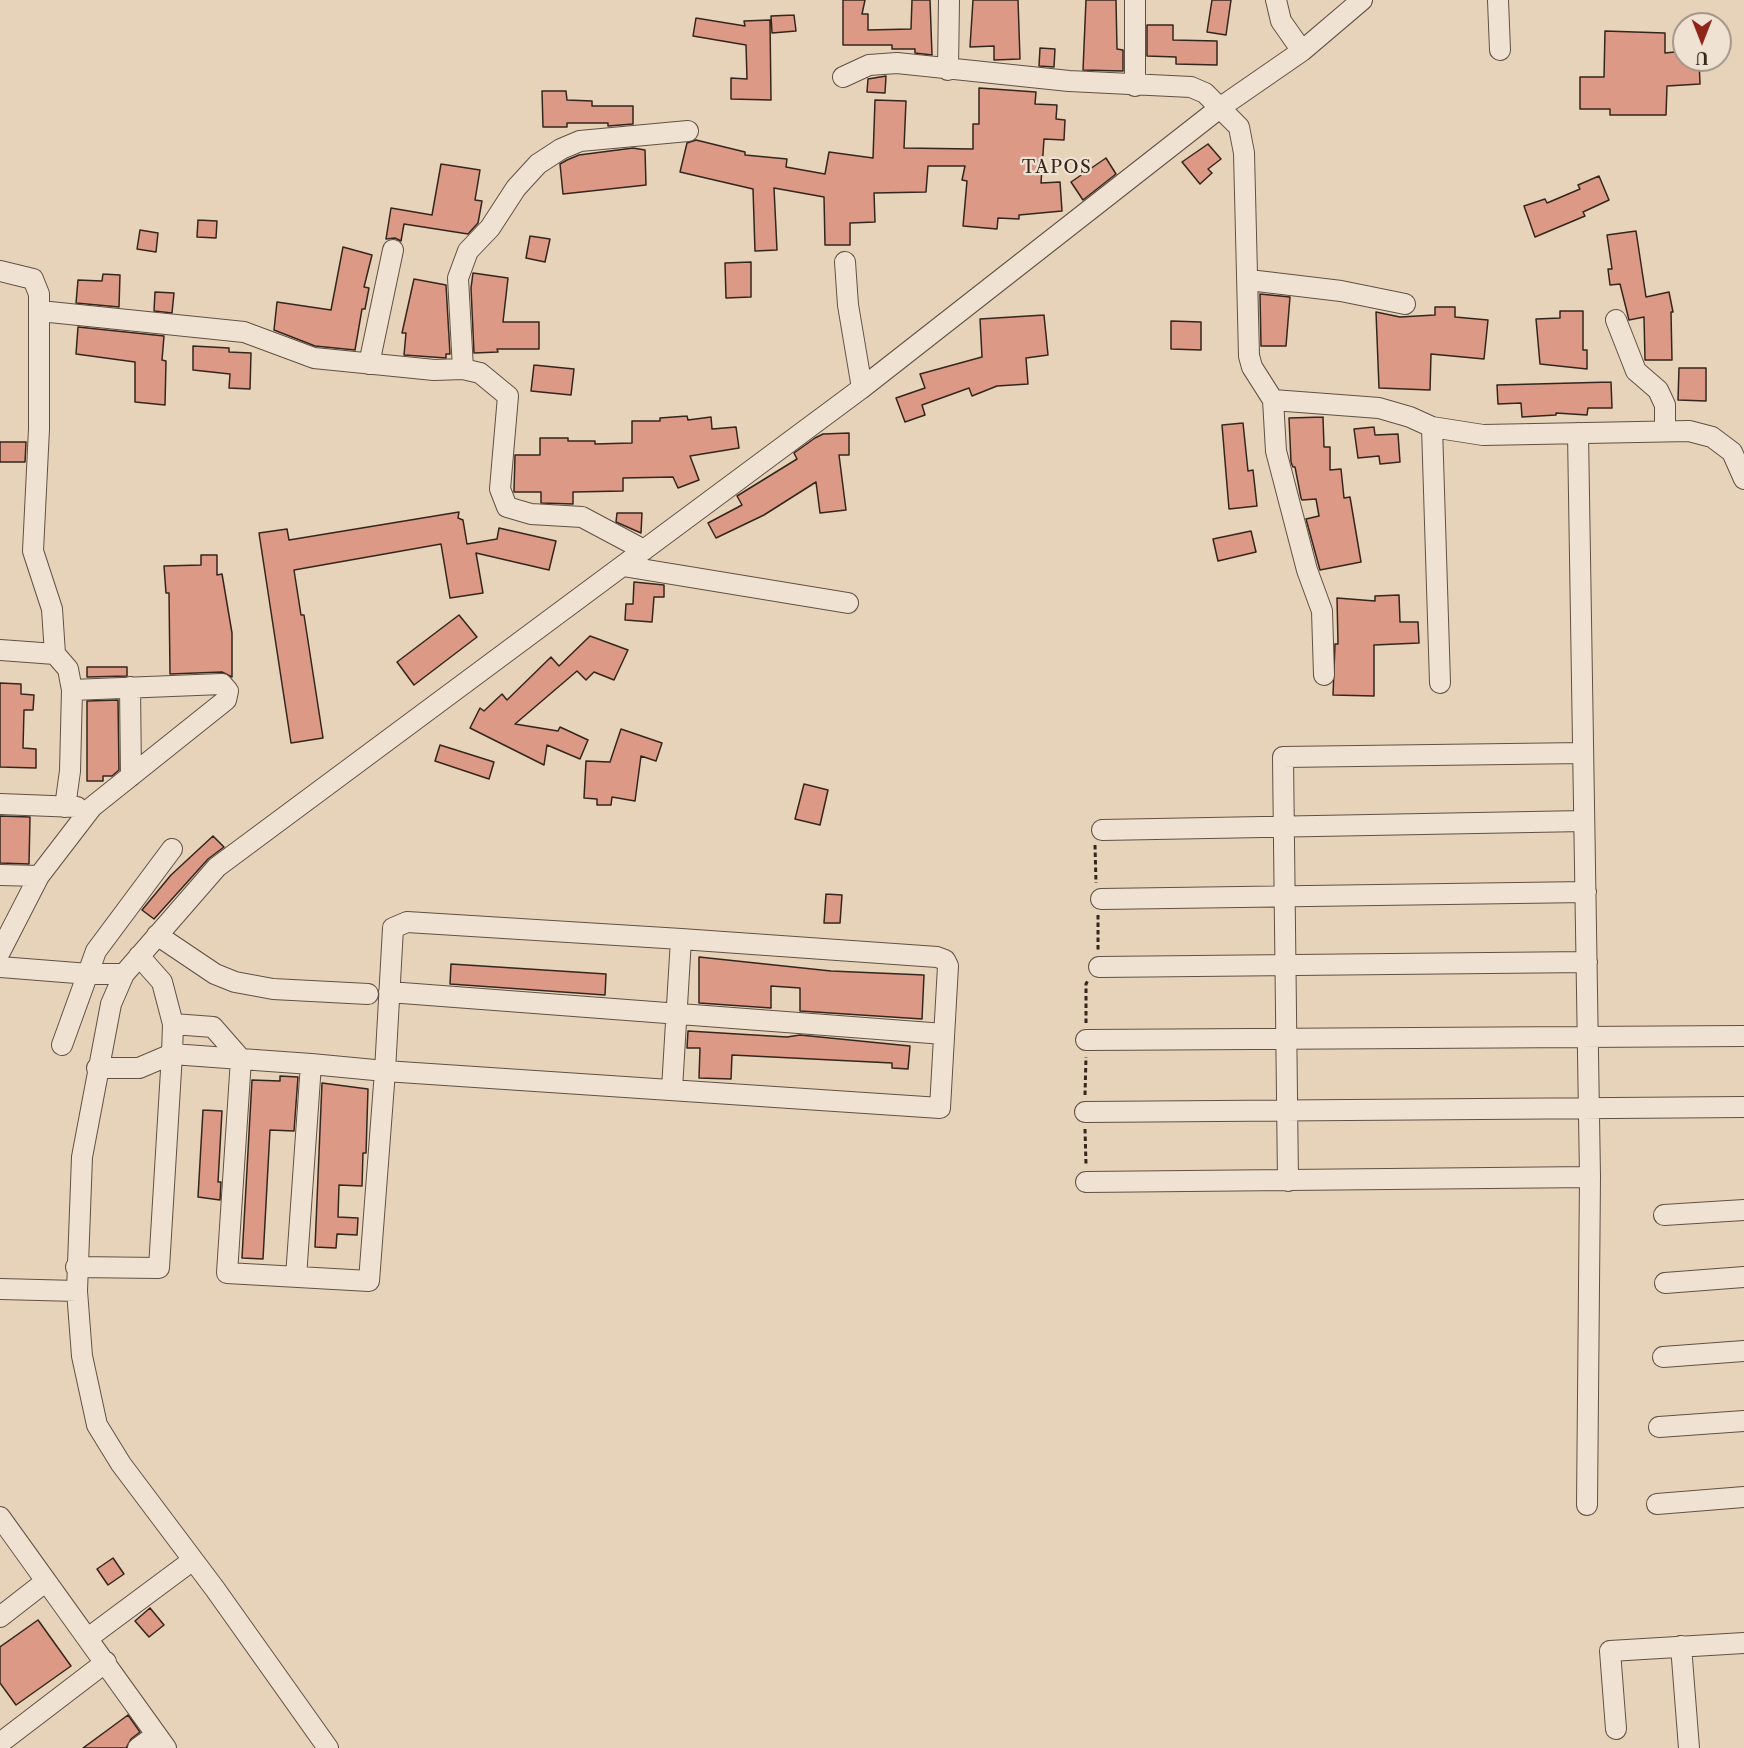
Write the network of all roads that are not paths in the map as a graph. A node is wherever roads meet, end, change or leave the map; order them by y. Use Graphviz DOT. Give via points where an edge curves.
graph roads {
  1 [pos="949,0"];
  2 [pos="1135,0"];
  3 [pos="1276,0"];
  4 [pos="1362,0"];
  5 [pos="1498,0"];
  6 [pos="1500,50"];
  7 [pos="1302,51"];
  8 [pos="948,70"];
  9 [pos="843,77"];
  10 [pos="1135,86"];
  11 [pos="1221,107"];
  12 [pos="688,131"];
  13 [pos="393,250"];
  14 [pos="845,262"];
  15 [pos="0,271"];
  16 [pos="1249,280"];
  17 [pos="1405,304"];
  18 [pos="40,311"];
  19 [pos="1616,320"];
  20 [pos="369,364"];
  21 [pos="463,369"];
  22 [pos="862,388"];
  23 [pos="1273,400"];
  24 [pos="1432,427"];
  25 [pos="1665,431"];
  26 [pos="1578,433"];
  27 [pos="1744,479"];
  28 [pos="644,550"];
  29 [pos="624,566"];
  30 [pos="848,603"];
  31 [pos="0,650"];
  32 [pos="55,654"];
  33 [pos="1324,675"];
  34 [pos="1440,683"];
  35 [pos="130,687"];
  36 [pos="72,690"];
  37 [pos="1583,753"];
  38 [pos="131,776"];
  39 [pos="0,804"];
  40 [pos="65,807"];
  41 [pos="92,807"];
  42 [pos="1584,821"];
  43 [pos="1284,827"];
  44 [pos="1102,830"];
  45 [pos="172,849"];
  46 [pos="0,875"];
  47 [pos="39,876"];
  48 [pos="1586,892"];
  49 [pos="1285,896"];
  50 [pos="1101,899"];
  51 [pos="157,935"];
  52 [pos="681,939"];
  53 [pos="0,951"];
  54 [pos="139,956"];
  55 [pos="1587,962"];
  56 [pos="1286,963"];
  57 [pos="0,967"];
  58 [pos="1099,967"];
  59 [pos="89,974"];
  60 [pos="124,974"];
  61 [pos="389,992"];
  62 [pos="368,994"];
  63 [pos="677,1012"];
  64 [pos="173,1024"];
  65 [pos="944,1034"];
  66 [pos="1744,1036"];
  67 [pos="1588,1037"];
  68 [pos="1287,1039"];
  69 [pos="1086,1040"];
  70 [pos="62,1046"];
  71 [pos="172,1054"];
  72 [pos="241,1059"];
  73 [pos="311,1064"];
  74 [pos="97,1068"];
  75 [pos="385,1071"];
  76 [pos="672,1089"];
  77 [pos="1744,1107"];
  78 [pos="1589,1108"];
  79 [pos="1287,1111"];
  80 [pos="1085,1112"];
  81 [pos="1590,1177"];
  82 [pos="1288,1181"];
  83 [pos="1086,1182"];
  84 [pos="1744,1210"];
  85 [pos="1664,1215"];
  86 [pos="76,1267"];
  87 [pos="296,1277"];
  88 [pos="1744,1277"];
  89 [pos="1665,1283"];
  90 [pos="0,1289"];
  91 [pos="77,1291"];
  92 [pos="1744,1351"];
  93 [pos="1663,1357"];
  94 [pos="1744,1421"];
  95 [pos="1659,1427"];
  96 [pos="1744,1497"];
  97 [pos="1656,1504"];
  98 [pos="1587,1505"];
  99 [pos="0,1517"];
  100 [pos="193,1560"];
  101 [pos="45,1582"];
  102 [pos="0,1617"];
  103 [pos="88,1638"];
  104 [pos="1744,1642"];
  105 [pos="1681,1647"];
  106 [pos="106,1662"];
  107 [pos="1616,1729"];
  108 [pos="161,1742"];
  109 [pos="0,1743"];
  110 [pos="138,1748"];
  111 [pos="328,1748"];
  112 [pos="1689,1748"];
  1 -- 8 [label="street"];
  2 -- 10 [label="street"];
  3 -- 7 [label="street" via="1281,21"];
  4 -- 7 [label="street"];
  5 -- 6 [label="street"];
  7 -- 11 [label="street"];
  8 -- 9 [label="street" via="879,64"];
  8 -- 10 [label="street"];
  10 -- 11 [label="street" via="1191,87"];
  11 -- 16 [label="street" via="1239,128 1244,153"];
  11 -- 22 [label="street"];
  12 -- 21 [label="street" via="580,141 538,164 468,251 458,278"];
  13 -- 20 [label="street"];
  14 -- 22 [label="street"];
  15 -- 18 [label="street" via="33,279"];
  16 -- 17 [label="street" via="1341,291"];
  16 -- 23 [label="street" via="1249,356"];
  18 -- 20 [label="street" via="244,332 314,358"];
  18 -- 32 [label="street" via="33,551 52,609"];
  19 -- 25 [label="street" via="1636,371 1658,390 1665,405"];
  20 -- 21 [label="street"];
  21 -- 28 [label="street" via="480,373 508,396 500,489 507,507 531,514 582,517"];
  22 -- 28 [label="street"];
  23 -- 24 [label="street" via="1379,408"];
  23 -- 33 [label="street" via="1276,451 1304,560 1322,611"];
  24 -- 26 [label="street" via="1483,435"];
  24 -- 34 [label="street"];
  25 -- 26 [label="street"];
  25 -- 27 [label="street" via="1689,431 1712,437 1732,452"];
  26 -- 37 [label="street"];
  28 -- 29 [label="street"];
  29 -- 30 [label="street"];
  29 -- 51 [label="street" via="217,867"];
  31 -- 32 [label="street"];
  32 -- 36 [label="street" via="68,669"];
  35 -- 36 [label="street"];
  35 -- 38 [label="street"];
  35 -- 38 [label="street" via="222,684 228,692 226,700"];
  36 -- 40 [label="street"];
  37 -- 42 [label="street"];
  37 -- 43 [label="street" via="1283,757"];
  38 -- 41 [label="street"];
  39 -- 40 [label="street"];
  40 -- 41 [label="street"];
  41 -- 47 [label="street"];
  42 -- 43 [label="street"];
  42 -- 48 [label="street"];
  43 -- 44 [label="street"];
  43 -- 49 [label="street"];
  45 -- 59 [label="street" via="96,951"];
  46 -- 47 [label="street"];
  47 -- 53 [label="street"];
  48 -- 49 [label="street"];
  48 -- 55 [label="street"];
  49 -- 50 [label="street"];
  49 -- 56 [label="street"];
  51 -- 54 [label="street"];
  51 -- 62 [label="street" via="215,974 235,982 273,989"];
  52 -- 61 [label="street" via="407,922 393,928"];
  52 -- 63 [label="street"];
  52 -- 65 [label="street" via="937,957 948,966"];
  54 -- 60 [label="street"];
  54 -- 64 [label="street" via="162,982"];
  55 -- 56 [label="street"];
  55 -- 67 [label="street"];
  56 -- 58 [label="street"];
  56 -- 68 [label="street"];
  57 -- 59 [label="street"];
  59 -- 60 [label="street"];
  59 -- 70 [label="street"];
  60 -- 74 [label="street" via="111,1004"];
  61 -- 63 [label="street"];
  61 -- 75 [label="street"];
  63 -- 65 [label="street"];
  63 -- 76 [label="street"];
  64 -- 71 [label="street"];
  64 -- 72 [label="street" via="213,1027"];
  65 -- 76 [label="street" via="940,1108"];
  66 -- 67 [label="street"];
  67 -- 68 [label="street"];
  67 -- 78 [label="street"];
  68 -- 69 [label="street"];
  68 -- 79 [label="street"];
  71 -- 72 [label="street"];
  71 -- 74 [label="street" via="139,1068"];
  71 -- 86 [label="street" via="159,1268"];
  72 -- 73 [label="street"];
  72 -- 87 [label="street" via="227,1273"];
  73 -- 75 [label="street"];
  73 -- 87 [label="street"];
  74 -- 86 [label="street" via="82,1157"];
  75 -- 76 [label="street"];
  75 -- 87 [label="street" via="369,1281"];
  77 -- 78 [label="street"];
  78 -- 79 [label="street"];
  78 -- 81 [label="street"];
  79 -- 80 [label="street"];
  79 -- 82 [label="street"];
  81 -- 82 [label="street"];
  81 -- 98 [label="street"];
  82 -- 83 [label="street"];
  84 -- 85 [label="street"];
  86 -- 91 [label="street"];
  88 -- 89 [label="street"];
  90 -- 91 [label="street"];
  91 -- 100 [label="street" via="82,1356 97,1425 121,1464"];
  92 -- 93 [label="street"];
  94 -- 95 [label="street"];
  96 -- 97 [label="street"];
  99 -- 101 [label="street"];
  100 -- 103 [label="street"];
  100 -- 111 [label="street"];
  101 -- 102 [label="street"];
  101 -- 103 [label="street"];
  103 -- 106 [label="street"];
  104 -- 105 [label="street"];
  105 -- 107 [label="street" via="1610,1651"];
  105 -- 112 [label="street"];
  106 -- 108 [label="street"];
  106 -- 109 [label="street"];
  108 -- 110 [label="street"];
}
